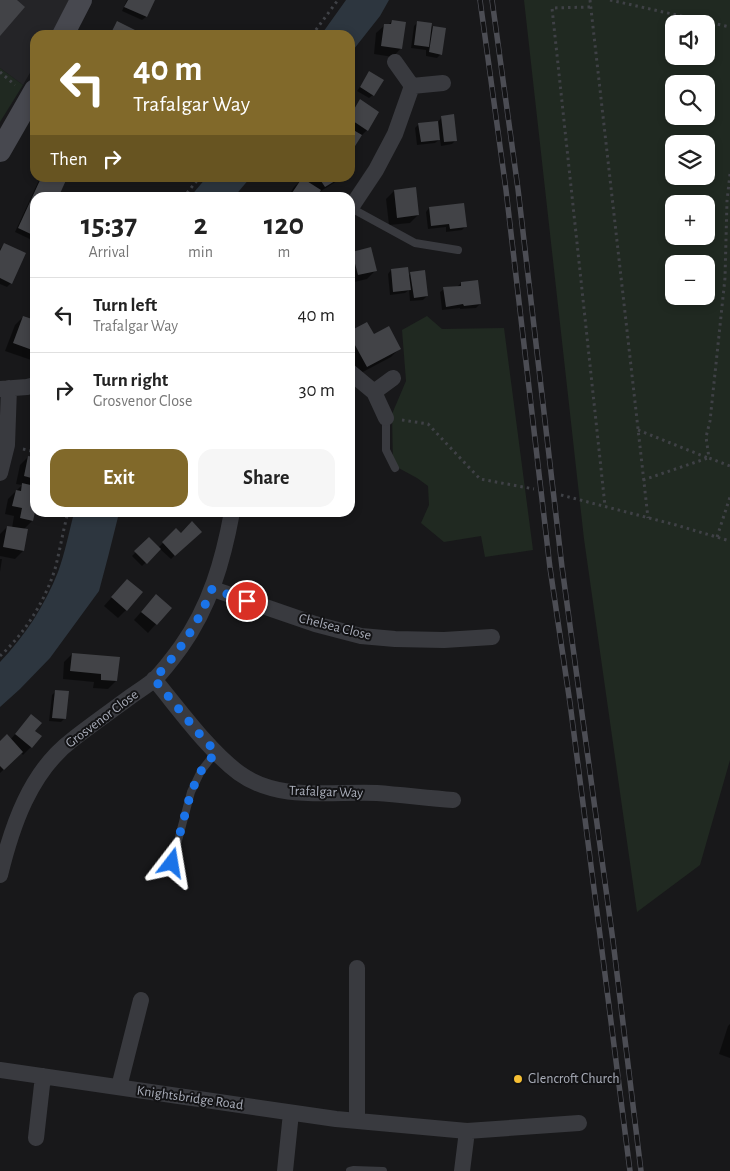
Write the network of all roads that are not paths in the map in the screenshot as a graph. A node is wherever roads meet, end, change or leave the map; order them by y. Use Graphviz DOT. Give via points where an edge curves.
graph roads {
  1 [pos="81,0"];
  2 [pos="66,30"];
  3 [pos="395,62"];
  4 [pos="444,83"];
  5 [pos="412,86"];
  6 [pos="30,99"];
  7 [pos="0,151"];
  8 [pos="355,203"];
  9 [pos="355,211"];
  10 [pos="458,250"];
  11 [pos="355,376"];
  12 [pos="393,378"];
  13 [pos="30,385"];
  14 [pos="4,388"];
  15 [pos="374,392"];
  16 [pos="386,418"];
  17 [pos="395,468"];
  18 [pos="0,473"];
  19 [pos="231,517"];
  20 [pos="212,589"];
  21 [pos="492,637"];
  22 [pos="154,679"];
  23 [pos="216,752"];
  24 [pos="453,800"];
  25 [pos="5,839"];
  26 [pos="172,863"];
  27 [pos="0,875"];
  28 [pos="357,968"];
  29 [pos="141,1000"];
  30 [pos="0,1070"];
  31 [pos="43,1076"];
  32 [pos="119,1087"];
  33 [pos="291,1113"];
  34 [pos="357,1121"];
  35 [pos="579,1123"];
  36 [pos="467,1131"];
  37 [pos="36,1138"];
  38 [pos="285,1171"];
  39 [pos="350,1171"];
  40 [pos="383,1171"];
  41 [pos="462,1171"];
  1 -- 2 [label="main road"];
  3 -- 5 [label="street"];
  4 -- 5 [label="street"];
  5 -- 8 [label="street" via="395,134"];
  6 -- 7 [label="main road"];
  9 -- 10 [label="lane" via="415,243"];
  11 -- 15 [label="street"];
  12 -- 15 [label="street"];
  13 -- 14 [label="street"];
  14 -- 18 [label="street" via="7,445"];
  15 -- 16 [label="street"];
  16 -- 17 [label="lane" via="386,450"];
  19 -- 20 [label="street, Grosvenor Close"];
  20 -- 21 [label="street, Chelsea Close" via="361,636 444,640"];
  20 -- 22 [label="street, Grosvenor Close" via="187,638"];
  22 -- 23 [label="street, Trafalgar Way"];
  22 -- 25 [label="street, Grosvenor Close" via="56,753 40,773"];
  23 -- 24 [label="street, Trafalgar Way" via="254,782 286,792 376,793"];
  23 -- 26 [label="lane" via="201,771 191,792"];
  25 -- 27 [label="street, Grosvenor Close"];
  28 -- 34 [label="street"];
  29 -- 32 [label="street, Knightsbridge Road"];
  30 -- 31 [label="street"];
  31 -- 32 [label="street"];
  31 -- 37 [label="street"];
  32 -- 33 [label="street, Knightsbridge Road"];
  33 -- 34 [label="street, Knightsbridge Road"];
  33 -- 38 [label="street"];
  34 -- 36 [label="street, Knightsbridge Road"];
  35 -- 36 [label="street, Knightsbridge Road"];
  36 -- 41 [label="street"];
  39 -- 40 [label="lane"];
}
